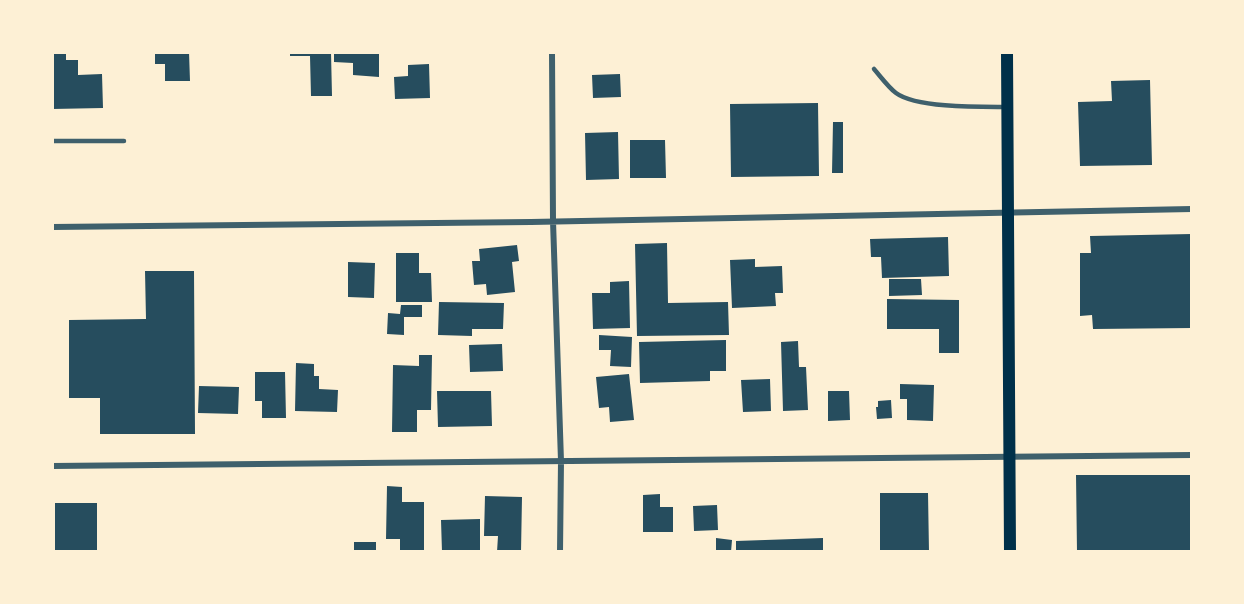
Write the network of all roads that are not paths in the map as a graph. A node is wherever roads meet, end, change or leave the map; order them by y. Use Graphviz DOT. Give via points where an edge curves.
graph roads {
  1 [pos="552,52"];
  2 [pos="1007,52"];
  3 [pos="874,69"];
  4 [pos="1008,107"];
  5 [pos="52,141"];
  6 [pos="124,141"];
  7 [pos="1191,209"];
  8 [pos="1008,212"];
  9 [pos="553,221"];
  10 [pos="52,227"];
  11 [pos="1191,455"];
  12 [pos="1009,458"];
  13 [pos="561,461"];
  14 [pos="52,466"];
  15 [pos="560,552"];
  16 [pos="1010,552"];
  1 -- 9 [label="street"];
  2 -- 4 [label="main road"];
  3 -- 4 [label="lane" via="897,94 914,100 959,107"];
  4 -- 8 [label="main road"];
  5 -- 6 [label="lane"];
  7 -- 8 [label="street"];
  8 -- 9 [label="street"];
  8 -- 12 [label="main road"];
  9 -- 10 [label="street"];
  9 -- 13 [label="street"];
  11 -- 12 [label="street"];
  12 -- 13 [label="street"];
  12 -- 16 [label="main road"];
  13 -- 14 [label="street"];
  13 -- 15 [label="street"];
}
